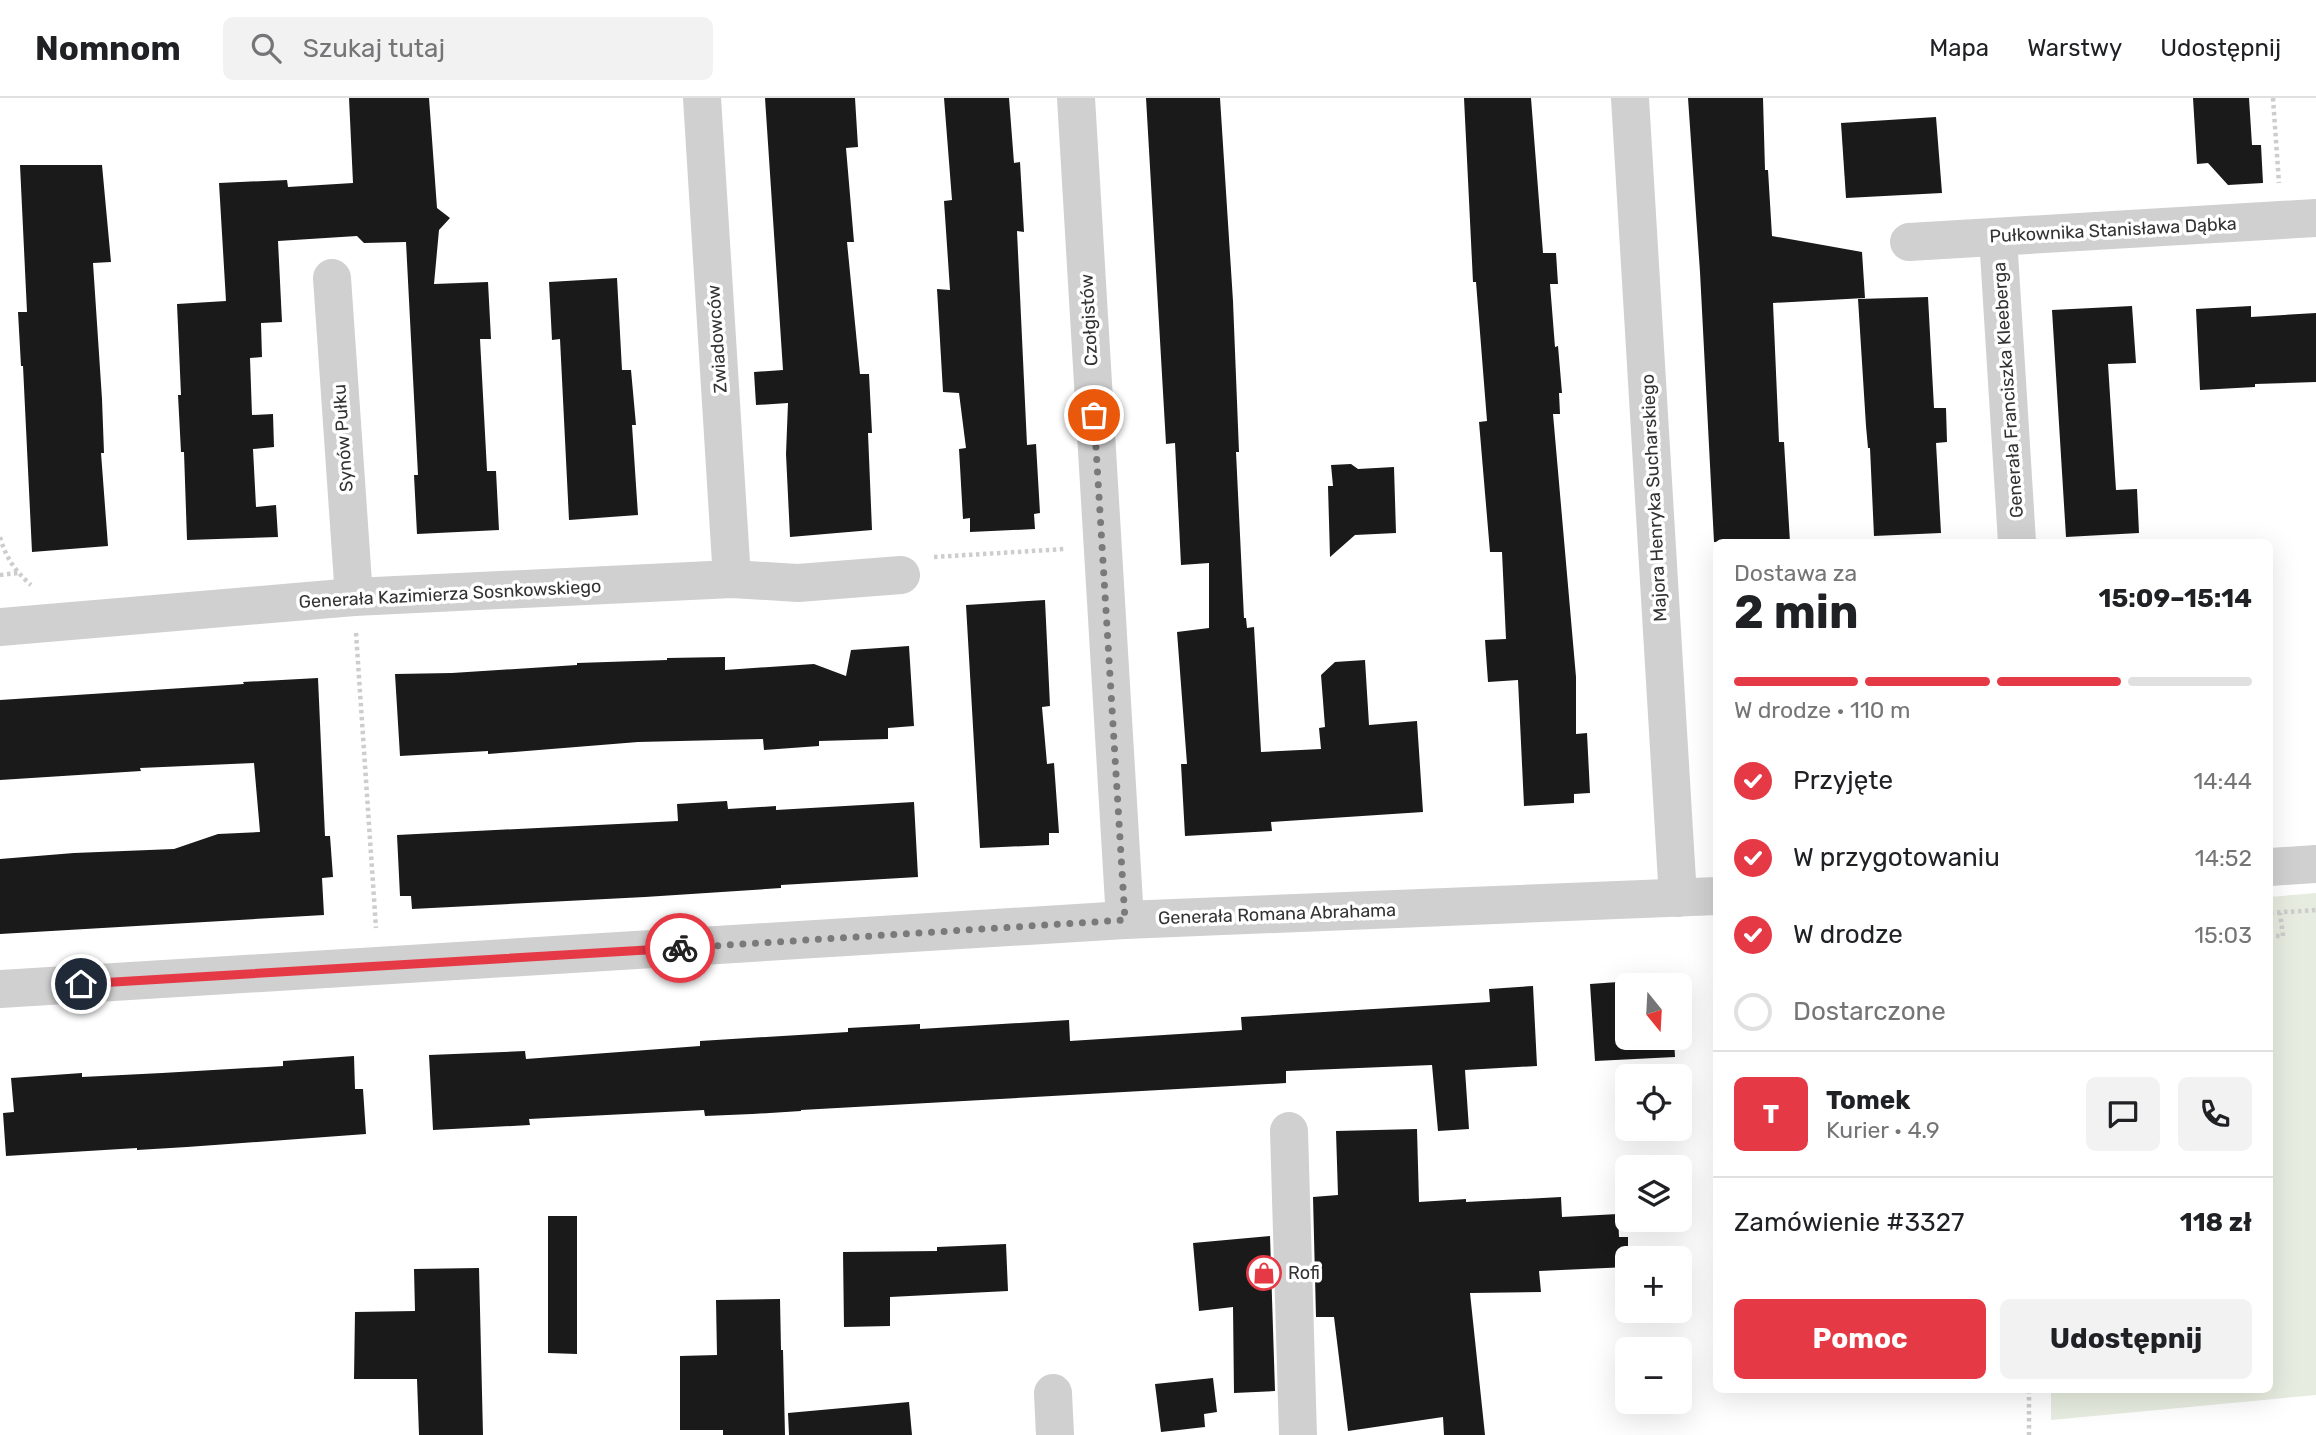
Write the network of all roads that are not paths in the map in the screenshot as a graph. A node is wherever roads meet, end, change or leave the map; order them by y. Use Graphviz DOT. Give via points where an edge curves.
graph roads {
  1 [pos="702,98"];
  2 [pos="1076,98"];
  3 [pos="1630,98"];
  4 [pos="2299,219"];
  5 [pos="1998,237"];
  6 [pos="1909,242"];
  7 [pos="332,278"];
  8 [pos="2017,539"];
  9 [pos="913,566"];
  10 [pos="732,579"];
  11 [pos="354,597"];
  12 [pos="0,627"];
  13 [pos="2316,864"];
  14 [pos="2273,866"];
  15 [pos="1713,896"];
  16 [pos="1678,898"];
  17 [pos="1125,920"];
  18 [pos="0,989"];
  19 [pos="1289,1131"];
  20 [pos="1053,1393"];
  21 [pos="1055,1435"];
  22 [pos="1298,1435"];
  1 -- 10 [label="street, Zwiadowców"];
  2 -- 17 [label="street, Czołgistów"];
  3 -- 16 [label="street, Majora Henryka Sucharskiego"];
  4 -- 5 [label="street, Pułkownika Stanisława Dąbka"];
  5 -- 6 [label="street, Pułkownika Stanisława Dąbka"];
  5 -- 8 [label="street, Generała Franciszka Kleeberga"];
  7 -- 11 [label="street, Synów Pułku"];
  9 -- 10 [label="street, Generała Kazimierza Sosnkowskiego" via="798,583"];
  10 -- 11 [label="street, Generała Kazimierza Sosnkowskiego"];
  11 -- 12 [label="street, Generała Kazimierza Sosnkowskiego"];
  13 -- 14 [label="street"];
  15 -- 16 [label="street, Generała Romana Abrahama"];
  16 -- 17 [label="street, Generała Romana Abrahama"];
  17 -- 18 [label="street, Generała Romana Abrahama"];
  19 -- 22 [label="street"];
  20 -- 21 [label="street"];
}
